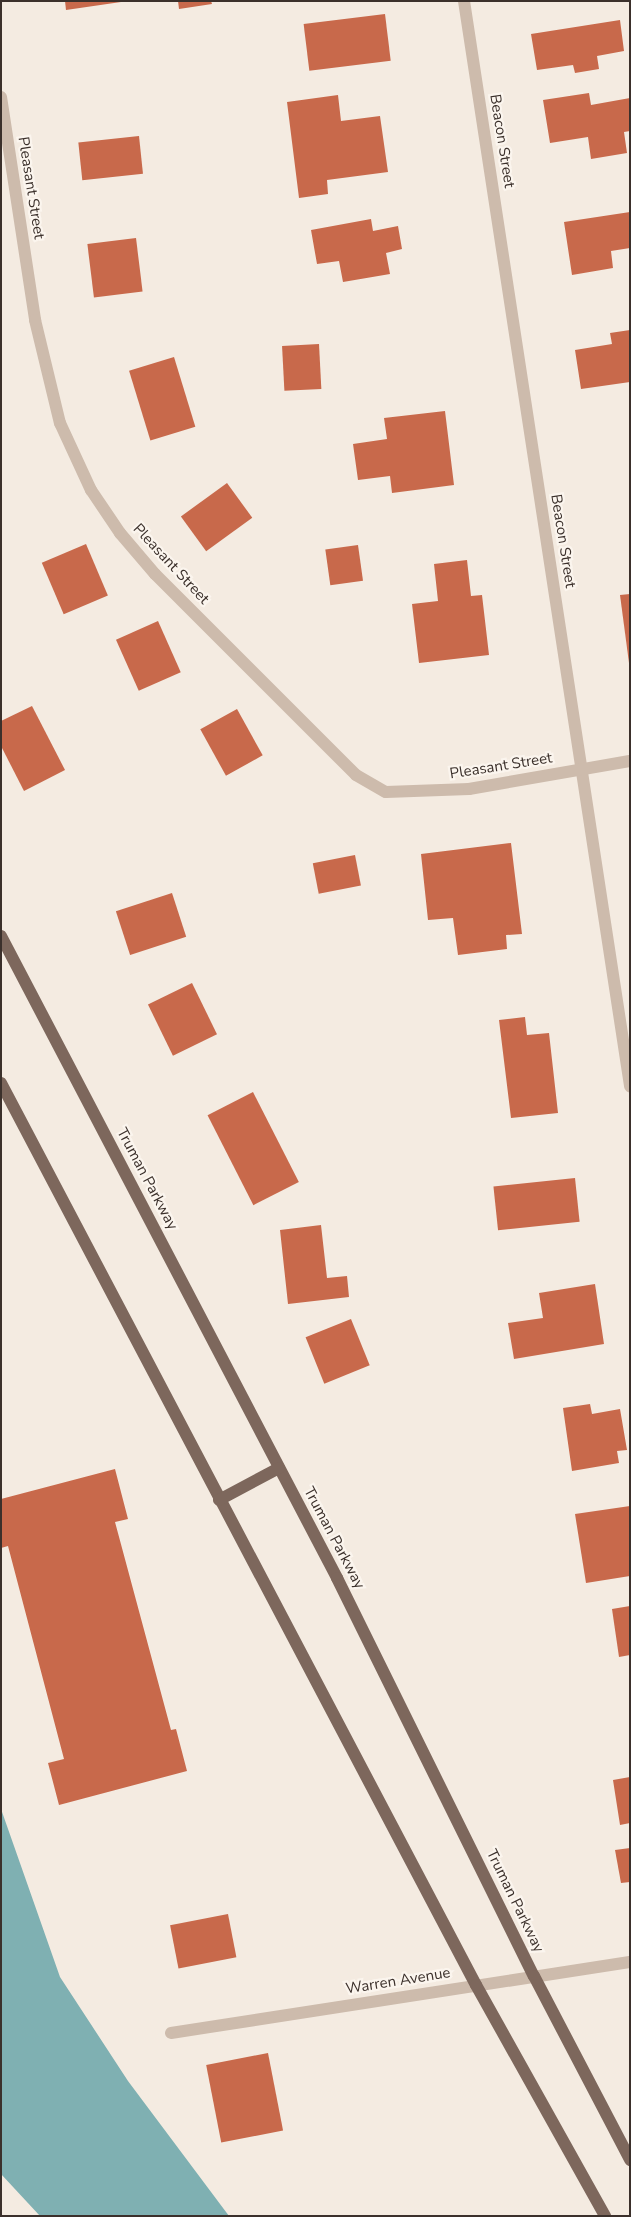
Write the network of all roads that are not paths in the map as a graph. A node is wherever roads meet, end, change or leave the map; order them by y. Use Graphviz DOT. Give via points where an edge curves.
graph roads {
  1 [pos="464,1"];
  2 [pos="1,97"];
  3 [pos="630,761"];
  4 [pos="582,769"];
  5 [pos="1,936"];
  6 [pos="629,1080"];
  7 [pos="1,1083"];
  8 [pos="279,1468"];
  9 [pos="219,1500"];
  10 [pos="630,1962"];
  11 [pos="534,1976"];
  12 [pos="476,1985"];
  13 [pos="171,2033"];
  14 [pos="630,2160"];
  15 [pos="605,2216"];
  1 -- 4 [label="street, Beacon Street"];
  2 -- 4 [label="street, Pleasant Street" via="35,320 60,423 91,490 135,552 349,768 375,788 399,794 437,792"];
  3 -- 4 [label="street, Pleasant Street"];
  4 -- 6 [label="street, Beacon Street"];
  5 -- 8 [label="main road, Truman Parkway"];
  7 -- 9 [label="main road"];
  8 -- 9 [label="main road"];
  8 -- 11 [label="main road, Truman Parkway" via="368,1639"];
  9 -- 12 [label="main road"];
  10 -- 11 [label="street, Warren Avenue"];
  11 -- 12 [label="street, Warren Avenue"];
  11 -- 14 [label="main road, Truman Parkway"];
  12 -- 13 [label="street, Warren Avenue"];
  12 -- 15 [label="main road"];
}
